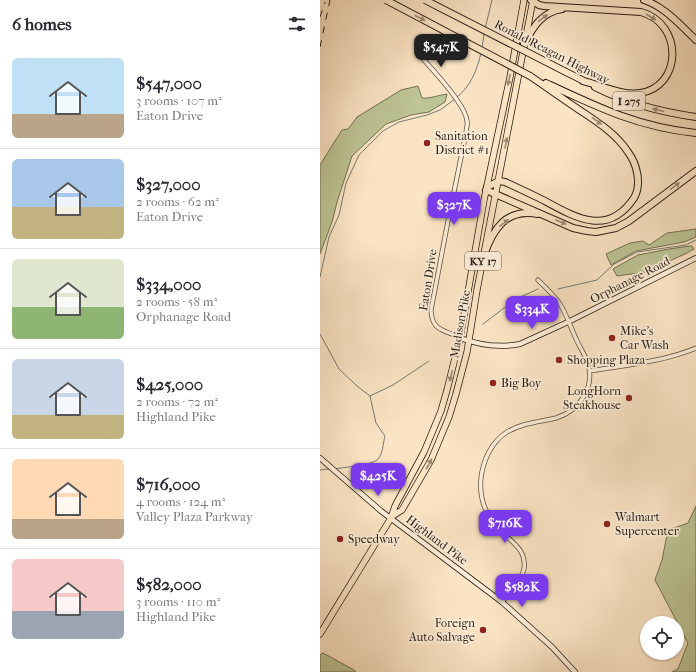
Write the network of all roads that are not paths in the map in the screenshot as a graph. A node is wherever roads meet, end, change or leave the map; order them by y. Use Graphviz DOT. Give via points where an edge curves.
graph roads {
  1 [pos="386,0"];
  2 [pos="425,0"];
  3 [pos="524,0"];
  4 [pos="532,0"];
  5 [pos="644,0"];
  6 [pos="574,8"];
  7 [pos="696,40"];
  8 [pos="524,44"];
  9 [pos="423,59"];
  10 [pos="530,76"];
  11 [pos="583,81"];
  12 [pos="696,117"];
  13 [pos="696,133"];
  14 [pos="696,171"];
  15 [pos="499,181"];
  16 [pos="487,189"];
  17 [pos="495,194"];
  18 [pos="546,216"];
  19 [pos="484,255"];
  20 [pos="696,258"];
  21 [pos="538,280"];
  22 [pos="568,322"];
  23 [pos="460,338"];
  24 [pos="469,341"];
  25 [pos="696,348"];
  26 [pos="590,371"];
  27 [pos="320,458"];
  28 [pos="391,518"];
  29 [pos="502,602"];
  30 [pos="320,634"];
  31 [pos="575,672"];
  1 -- 10 [label="highway, I 275, one-way, bridge"];
  2 -- 11 [label="highway, Ronald Reagan Highway / I 275, bridge"];
  3 -- 16 [label="main road, Madison Pike / KY 17, one-way"];
  4 -- 6 [label="highway" via="544,6"];
  4 -- 8 [label="main road, Madison Pike / KY 17"];
  5 -- 7 [label="highway" via="664,10"];
  8 -- 6 [label="highway, one-way" via="532,29 545,16 556,10"];
  6 -- 11 [label="highway, one-way" via="645,13 664,26 673,47 667,74 660,84 648,90 625,93"];
  15 -- 8 [label="main road, Madison Pike / KY 17, one-way"];
  9 -- 23 [label="street, Eaton Drive" via="447,87 464,111 467,121 431,310 433,322 437,327"];
  10 -- 13 [label="highway, I 275" via="594,106 640,123"];
  10 -- 15 [label="highway, one-way" via="617,138 628,152 637,172 638,188 628,207 621,213 612,218 593,221 584,220"];
  12 -- 11 [label="highway, Ronald Reagan Highway / I 275, one-way" via="640,105"];
  18 -- 14 [label="highway, one-way" via="573,228 607,231 629,221"];
  15 -- 16 [label="highway"];
  15 -- 17 [label="main road, Madison Pike / KY 17"];
  16 -- 17 [label="highway"];
  16 -- 23 [label="main road, Madison Pike / KY 17"];
  17 -- 18 [label="highway"];
  17 -- 19 [label="main road, Madison Pike / KY 17"];
  19 -- 18 [label="highway, one-way" via="494,232 507,219 522,214"];
  19 -- 24 [label="main road, Madison Pike / KY 17"];
  20 -- 22 [label="main road, Orphanage Road"];
  21 -- 22 [label="street" via="559,303"];
  22 -- 24 [label="main road, Orphanage Road" via="533,339 513,345 490,346"];
  22 -- 26 [label="street"];
  23 -- 24 [label="main road, Orphanage Road"];
  23 -- 28 [label="main road, Madison Pike / KY 17, one-way" via="441,410 424,452"];
  28 -- 24 [label="main road, Madison Pike / KY 17, one-way" via="402,510 436,449 456,394"];
  25 -- 26 [label="street" via="660,360"];
  26 -- 29 [label="street" via="590,382 586,392 574,408 556,418 524,425 508,432 494,445 485,462 480,486 483,504 498,529 519,549 524,562 519,580"];
  27 -- 28 [label="main road, Highland Pike"];
  28 -- 29 [label="main road, Highland Pike"];
  28 -- 30 [label="main road, Madison Pike / KY 17"];
  29 -- 31 [label="main road, Highland Pike" via="549,644"];
}
